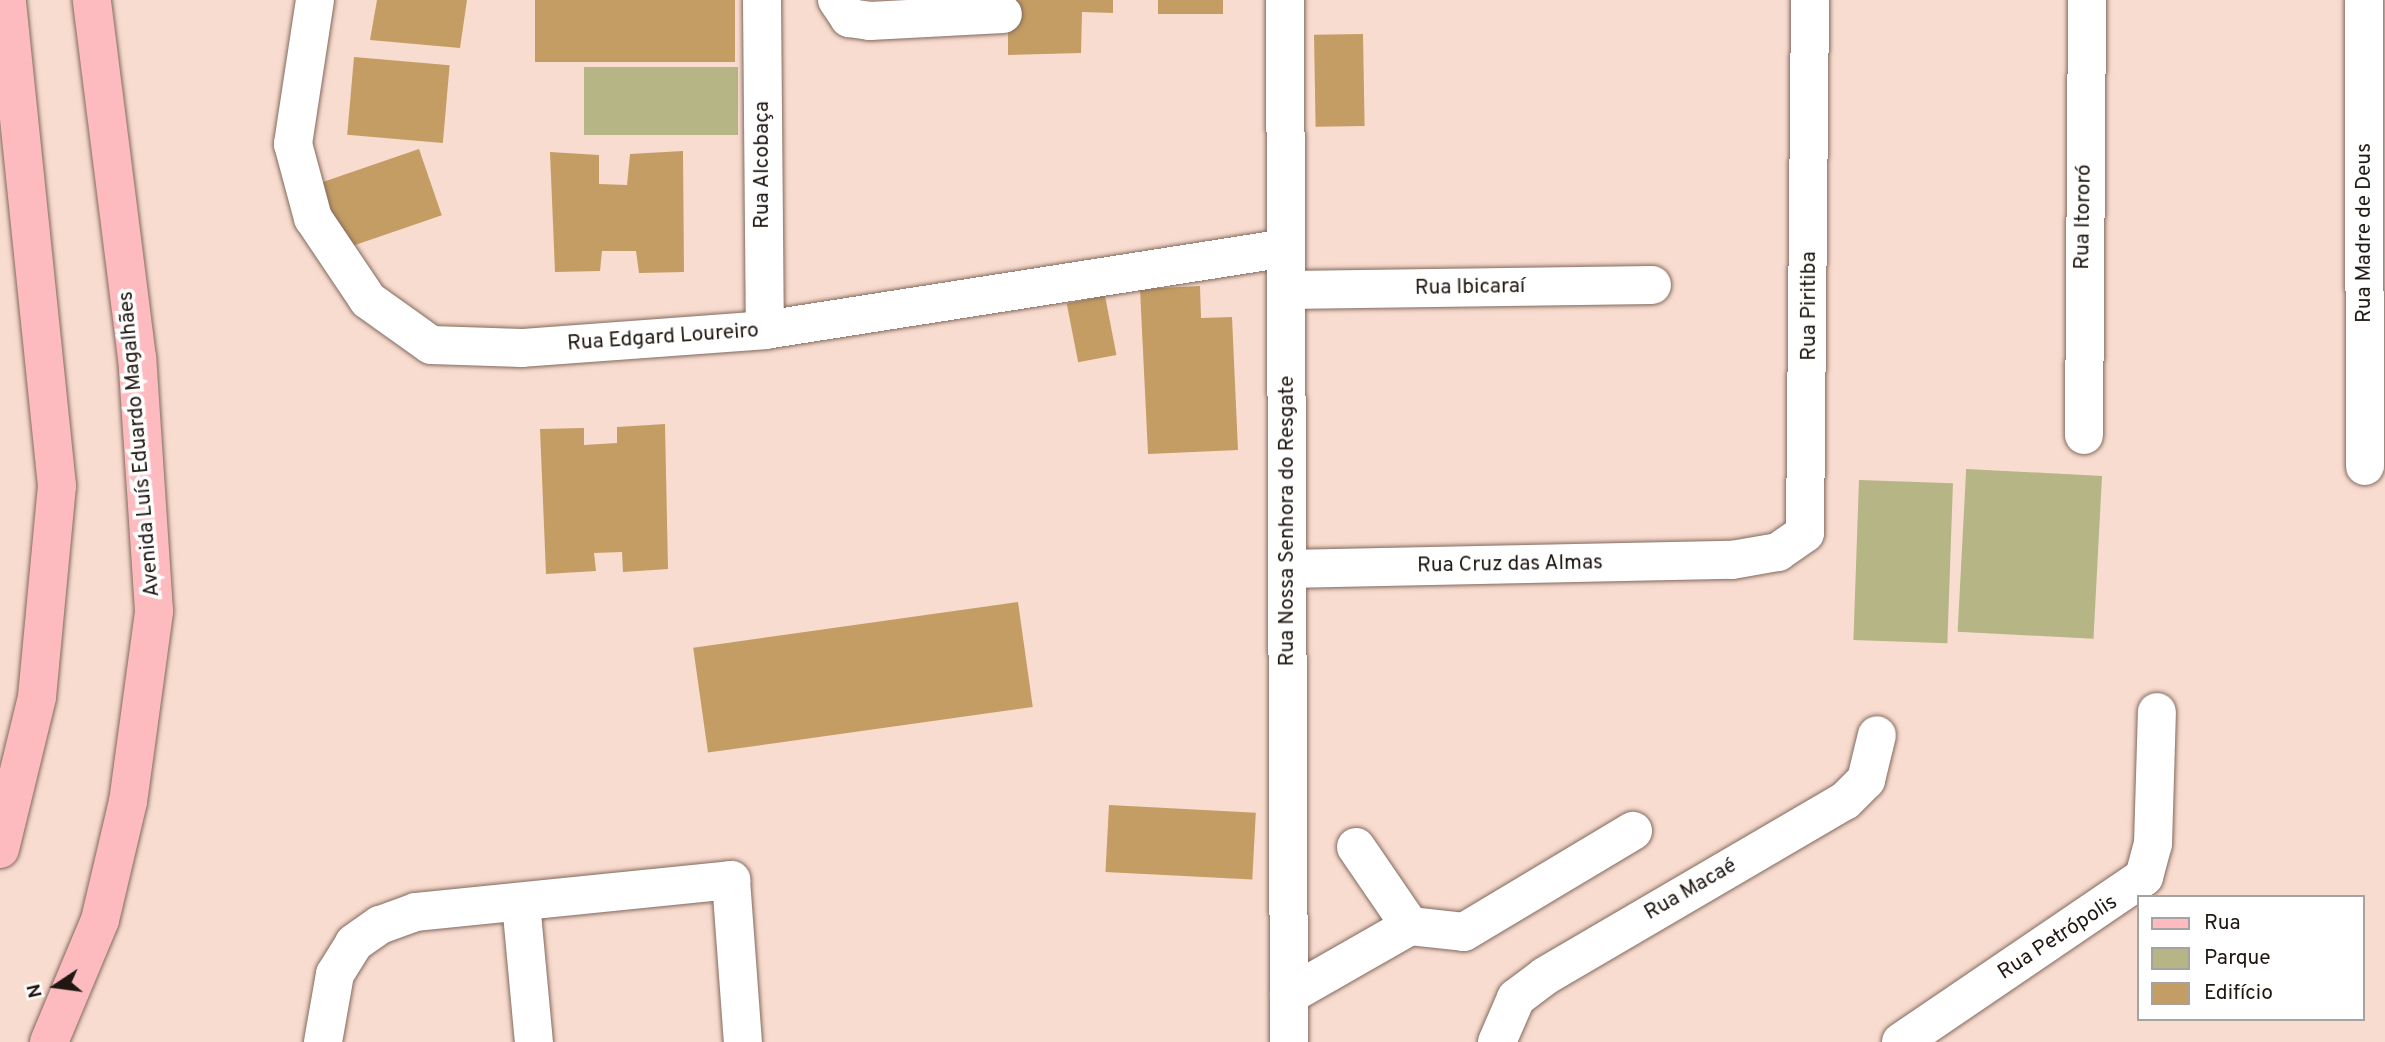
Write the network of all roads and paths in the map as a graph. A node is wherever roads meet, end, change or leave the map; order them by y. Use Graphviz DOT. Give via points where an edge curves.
graph roads {
  1 [pos="7,0"];
  2 [pos="92,0"];
  3 [pos="315,0"];
  4 [pos="762,0"];
  5 [pos="837,0"];
  6 [pos="1285,0"];
  7 [pos="1810,0"];
  8 [pos="2087,0"];
  9 [pos="2364,0"];
  10 [pos="1003,14"];
  11 [pos="1286,248"];
  12 [pos="1652,285"];
  13 [pos="1289,290"];
  14 [pos="765,330"];
  15 [pos="2084,435"];
  16 [pos="2365,466"];
  17 [pos="1732,560"];
  18 [pos="1287,569"];
  19 [pos="2157,712"];
  20 [pos="1877,735"];
  21 [pos="1633,831"];
  22 [pos="1356,847"];
  23 [pos="0,849"];
  24 [pos="521,903"];
  25 [pos="1410,926"];
  26 [pos="1289,995"];
  27 [pos="49,1042"];
  28 [pos="323,1042"];
  29 [pos="534,1042"];
  30 [pos="743,1042"];
  31 [pos="1289,1042"];
  32 [pos="1497,1042"];
  33 [pos="1901,1042"];
  1 -- 23 [label="main road" via="57,486 37,696"];
  2 -- 27 [label="main road, Avenida Luís Eduardo Magalhães" via="137,358 154,611 128,802 100,920"];
  3 -- 14 [label="street, Rua Edgard Loureiro" via="293,144 313,218 368,300 431,345 522,348"];
  4 -- 14 [label="street, Rua Alcobaça"];
  5 -- 10 [label="street" via="849,18 870,21"];
  6 -- 11 [label="street, Rua Nossa Senhora do Resgate"];
  7 -- 17 [label="street, Rua Piritiba" via="1809,512 1805,533 1794,543"];
  8 -- 15 [label="street, Rua Itororó"];
  9 -- 16 [label="street, Rua Madre de Deus"];
  11 -- 13 [label="street, Rua Nossa Senhora do Resgate"];
  11 -- 14 [label="street, Rua Edgard Loureiro"];
  12 -- 13 [label="street, Rua Ibicaraí"];
  13 -- 18 [label="street, Rua Nossa Senhora do Resgate"];
  17 -- 18 [label="street, Rua Cruz das Almas"];
  18 -- 26 [label="street, Rua Nossa Senhora do Resgate"];
  19 -- 33 [label="street, Rua Petrópolis" via="2153,844 2144,877"];
  20 -- 32 [label="street, Rua Macaé" via="1867,780 1845,801 1545,976 1516,998"];
  21 -- 25 [label="street" via="1464,932"];
  22 -- 25 [label="street"];
  24 -- 28 [label="street" via="416,912 354,943 335,974"];
  24 -- 29 [label="street"];
  24 -- 30 [label="street" via="731,880"];
  25 -- 26 [label="street"];
  26 -- 31 [label="street, Rua Nossa Senhora do Resgate"];
}
